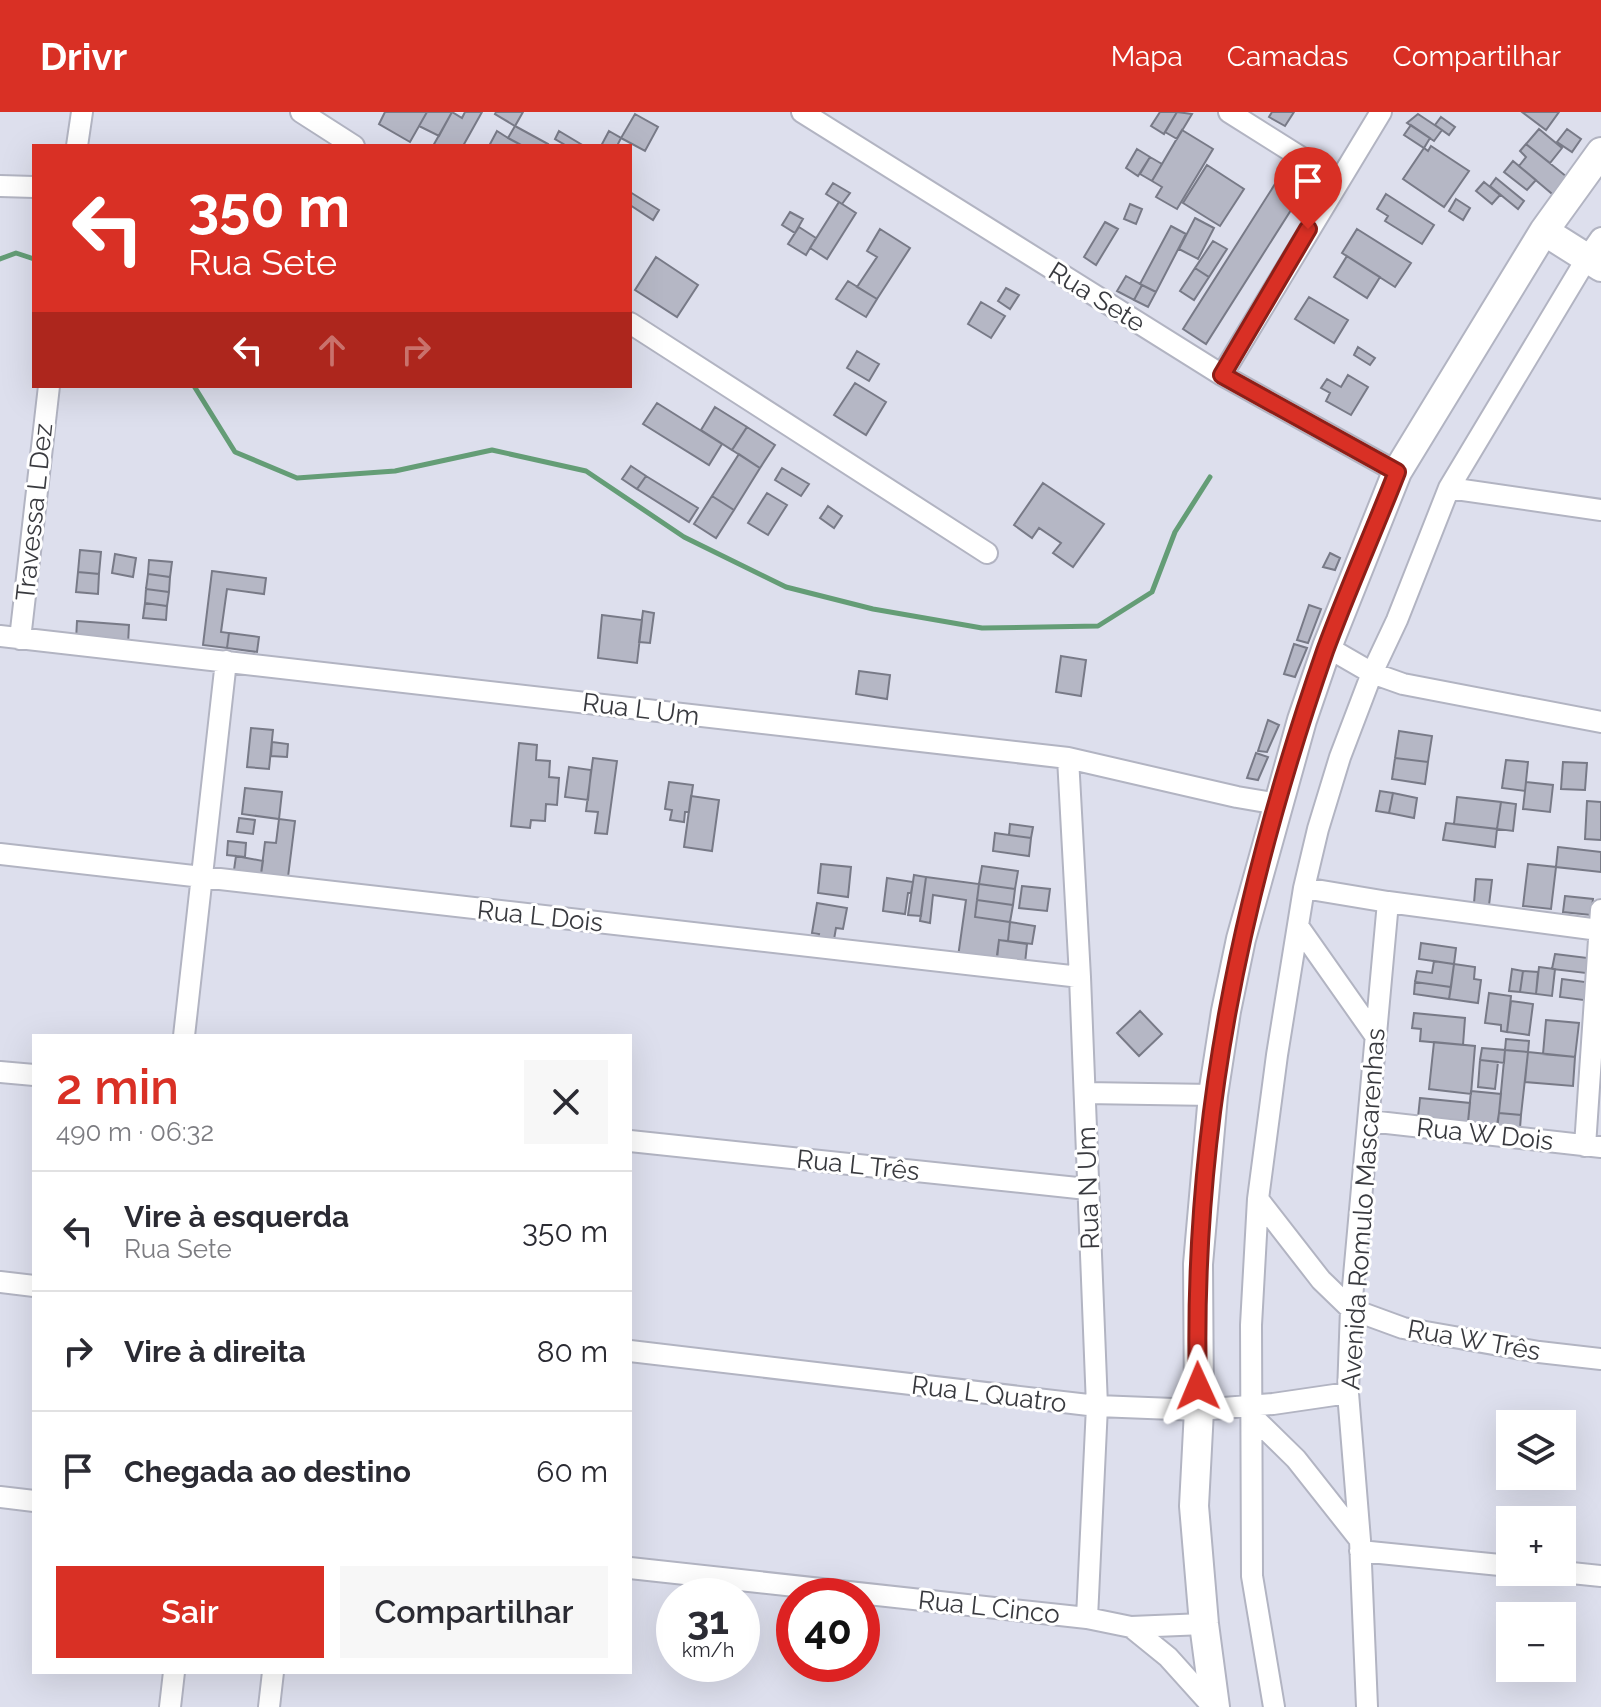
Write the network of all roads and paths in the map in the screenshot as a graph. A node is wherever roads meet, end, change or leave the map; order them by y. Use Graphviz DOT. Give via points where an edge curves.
graph roads {
  1 [pos="82,112"];
  2 [pos="301,112"];
  3 [pos="802,112"];
  4 [pos="1229,112"];
  5 [pos="1381,112"];
  6 [pos="77,144"];
  7 [pos="351,144"];
  8 [pos="1601,152"];
  9 [pos="1337,180"];
  10 [pos="0,186"];
  11 [pos="32,187"];
  12 [pos="1544,231"];
  13 [pos="1596,254"];
  14 [pos="632,324"];
  15 [pos="1222,375"];
  16 [pos="49,388"];
  17 [pos="1397,472"];
  18 [pos="1449,488"];
  19 [pos="1601,510"];
  20 [pos="987,553"];
  21 [pos="10,637"];
  22 [pos="1327,647"];
  23 [pos="226,661"];
  24 [pos="1372,673"];
  25 [pos="1601,722"];
  26 [pos="1068,758"];
  27 [pos="1278,804"];
  28 [pos="0,854"];
  29 [pos="200,878"];
  30 [pos="1304,888"];
  31 [pos="1388,902"];
  32 [pos="1600,920"];
  33 [pos="1298,926"];
  34 [pos="1080,977"];
  35 [pos="184,1034"];
  36 [pos="1374,1034"];
  37 [pos="0,1072"];
  38 [pos="32,1075"];
  39 [pos="1085,1093"];
  40 [pos="1213,1095"];
  41 [pos="1369,1121"];
  42 [pos="632,1141"];
  43 [pos="1593,1147"];
  44 [pos="1087,1189"];
  45 [pos="1258,1199"];
  46 [pos="0,1282"];
  47 [pos="32,1286"];
  48 [pos="1351,1309"];
  49 [pos="632,1351"];
  50 [pos="1601,1359"];
  51 [pos="1348,1393"];
  52 [pos="1097,1406"];
  53 [pos="1199,1410"];
  54 [pos="1251,1411"];
  55 [pos="0,1497"];
  56 [pos="32,1501"];
  57 [pos="1360,1546"];
  58 [pos="1496,1564"];
  59 [pos="632,1568"];
  60 [pos="1576,1573"];
  61 [pos="1601,1576"];
  62 [pos="1087,1618"];
  63 [pos="1204,1624"];
  64 [pos="1131,1627"];
  65 [pos="174,1674"];
  66 [pos="273,1674"];
  67 [pos="170,1707"];
  68 [pos="269,1707"];
  69 [pos="1214,1707"];
  70 [pos="1274,1707"];
  71 [pos="1367,1707"];
  1 -- 6 [label="street"];
  2 -- 7 [label="street"];
  3 -- 15 [label="street, Rua Sete"];
  4 -- 9 [label="street"];
  5 -- 9 [label="street"];
  8 -- 12 [label="street"];
  9 -- 15 [label="street"];
  10 -- 11 [label="street"];
  12 -- 13 [label="street"];
  12 -- 17 [label="street"];
  13 -- 18 [label="street"];
  14 -- 20 [label="street"];
  15 -- 17 [label="street, Rua Sete"];
  16 -- 21 [label="street, Travessa L Dez"];
  17 -- 22 [label="street"];
  18 -- 19 [label="street"];
  18 -- 24 [label="street"];
  21 -- 23 [label="street, Rua L Um"];
  22 -- 24 [label="street"];
  22 -- 27 [label="street"];
  23 -- 26 [label="street, Rua L Um"];
  23 -- 29 [label="street"];
  24 -- 25 [label="street" via="1422,689"];
  24 -- 30 [label="street" via="1340,757"];
  26 -- 27 [label="street, Rua L Um"];
  26 -- 34 [label="street, Rua N Um"];
  27 -- 40 [label="street" via="1241,939"];
  28 -- 29 [label="street, Rua L Dois"];
  29 -- 34 [label="street, Rua L Dois"];
  29 -- 35 [label="street"];
  30 -- 31 [label="street"];
  30 -- 33 [label="street"];
  31 -- 32 [label="street"];
  31 -- 36 [label="street, Avenida Romulo Mascarenhas"];
  32 -- 43 [label="street"];
  33 -- 36 [label="street"];
  33 -- 45 [label="street"];
  34 -- 39 [label="street, Rua N Um"];
  36 -- 41 [label="street, Avenida Romulo Mascarenhas"];
  37 -- 38 [label="street"];
  39 -- 40 [label="street"];
  39 -- 44 [label="street, Rua N Um"];
  40 -- 53 [label="street" via="1198,1252"];
  41 -- 43 [label="street, Rua W Dois"];
  41 -- 48 [label="street, Avenida Romulo Mascarenhas"];
  42 -- 44 [label="street, Rua L Três"];
  44 -- 52 [label="street, Rua N Um"];
  45 -- 48 [label="street, Rua W Três" via="1321,1280"];
  45 -- 54 [label="street"];
  46 -- 47 [label="street"];
  48 -- 50 [label="street, Rua W Três" via="1403,1328"];
  48 -- 51 [label="street, Avenida Romulo Mascarenhas"];
  49 -- 52 [label="street, Rua L Quatro"];
  51 -- 54 [label="street, Rua L Quatro"];
  51 -- 57 [label="street, Avenida Romulo Mascarenhas"];
  52 -- 53 [label="street, Rua L Quatro"];
  52 -- 62 [label="street, Rua N Um"];
  53 -- 54 [label="street, Rua L Quatro"];
  53 -- 63 [label="street" via="1194,1506"];
  54 -- 57 [label="street" via="1296,1459"];
  54 -- 70 [label="street" via="1252,1576"];
  55 -- 56 [label="street"];
  57 -- 58 [label="street"];
  57 -- 71 [label="street, Avenida Romulo Mascarenhas"];
  59 -- 62 [label="street, Rua L Cinco"];
  60 -- 61 [label="street"];
  62 -- 64 [label="street, Rua L Cinco"];
  63 -- 64 [label="street, Rua L Cinco"];
  63 -- 69 [label="street"];
  64 -- 69 [label="street" via="1168,1657"];
  65 -- 67 [label="street"];
  66 -- 68 [label="street"];
}
